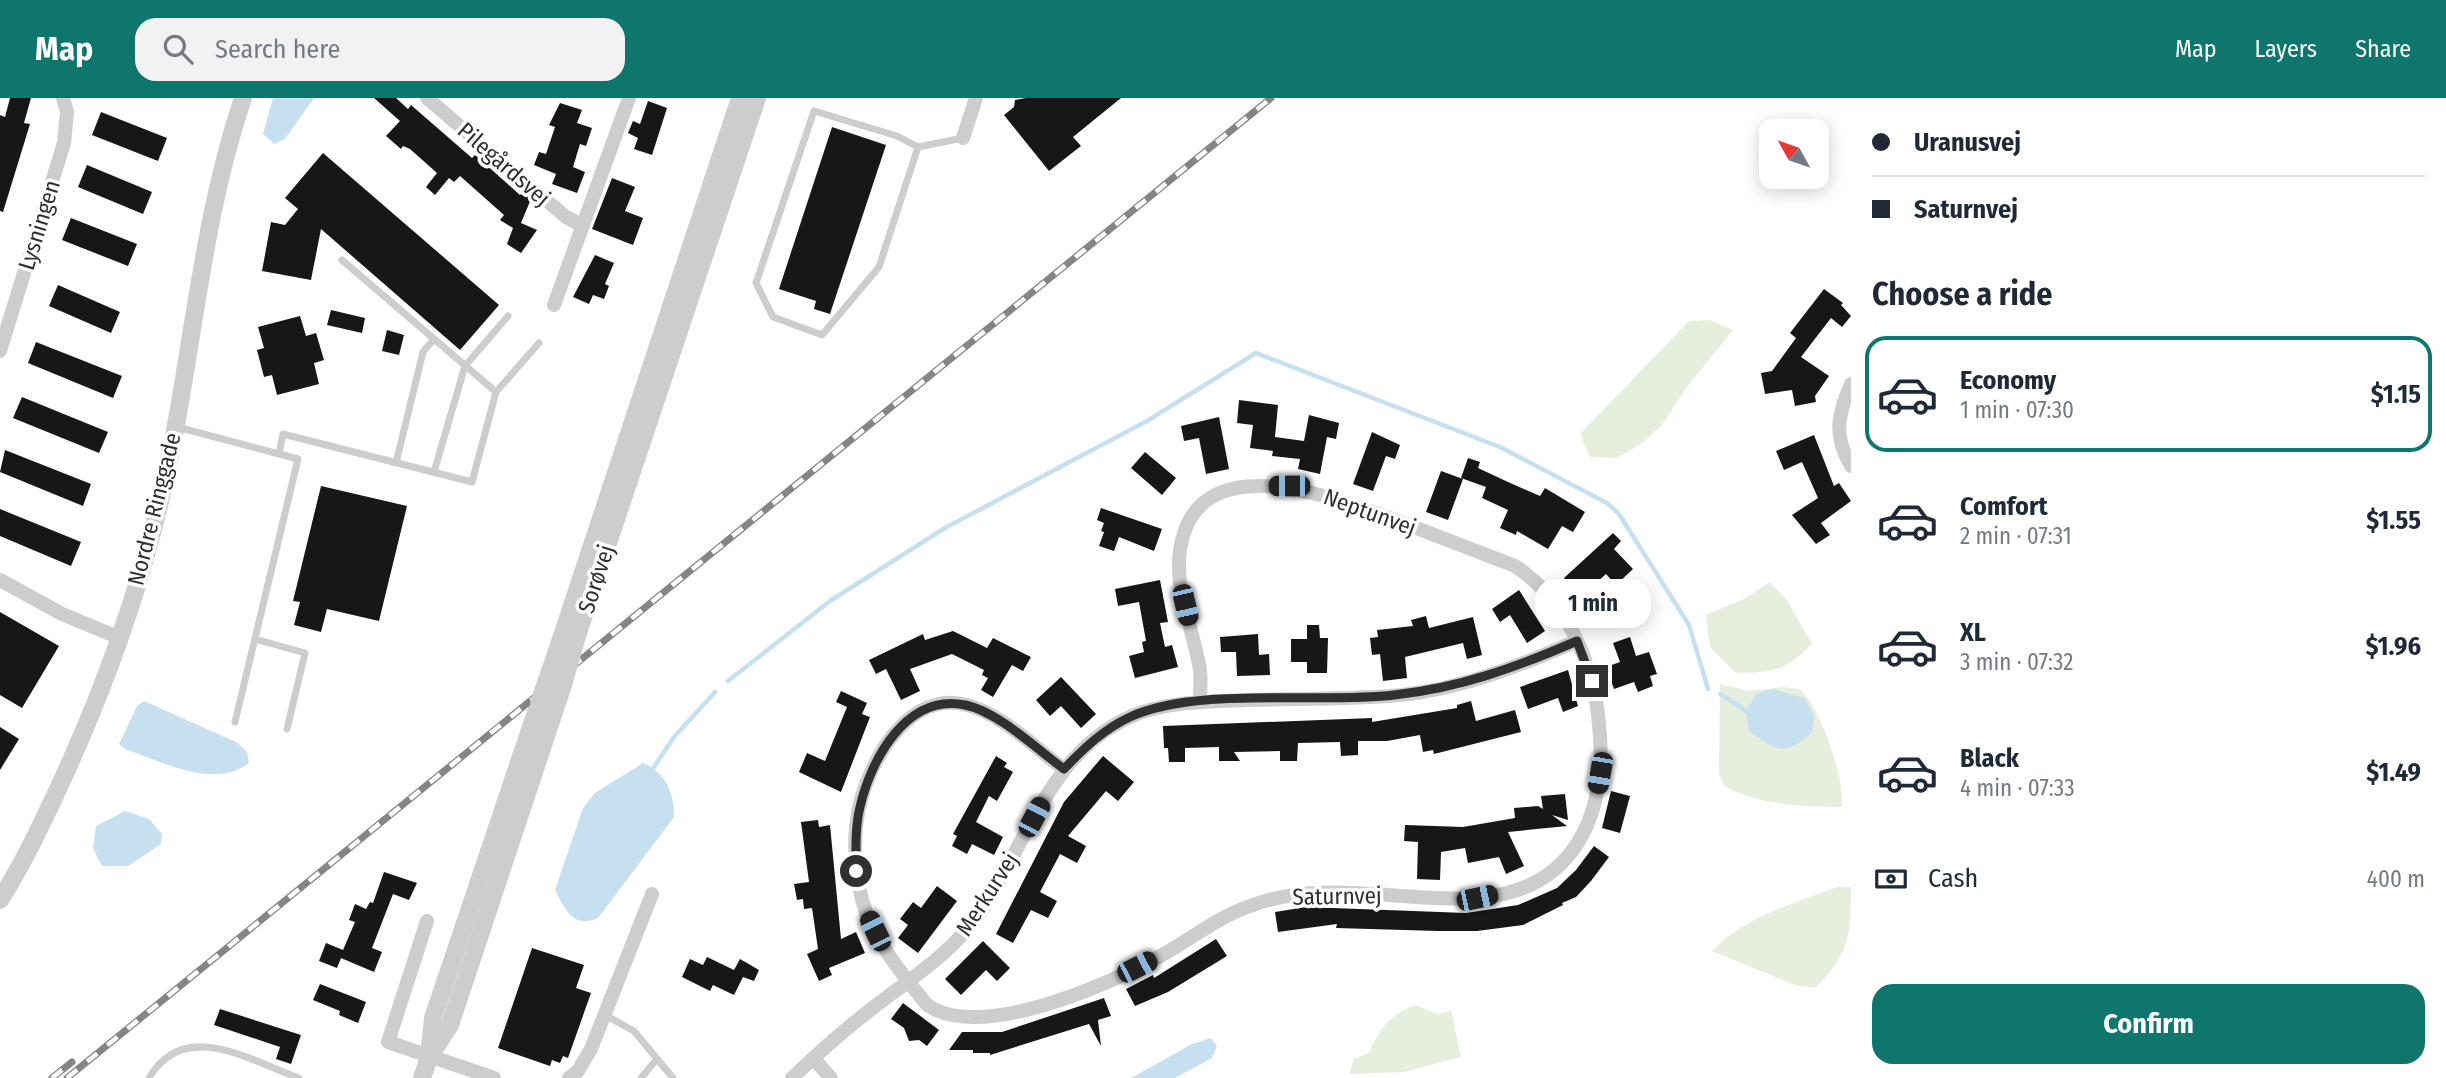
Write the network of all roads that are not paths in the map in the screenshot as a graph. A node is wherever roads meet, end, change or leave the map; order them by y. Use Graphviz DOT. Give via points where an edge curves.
graph roads {
  1 [pos="63,98"];
  2 [pos="243,98"];
  3 [pos="427,98"];
  4 [pos="629,98"];
  5 [pos="740,98"];
  6 [pos="757,98"];
  7 [pos="976,98"];
  8 [pos="963,138"];
  9 [pos="918,147"];
  10 [pos="583,226"];
  11 [pos="342,260"];
  12 [pos="554,305"];
  13 [pos="508,316"];
  14 [pos="434,339"];
  15 [pos="539,343"];
  16 [pos="0,351"];
  17 [pos="465,366"];
  18 [pos="1851,383"];
  19 [pos="496,393"];
  20 [pos="176,427"];
  21 [pos="279,453"];
  22 [pos="396,463"];
  23 [pos="1851,466"];
  24 [pos="434,472"];
  25 [pos="2,586"];
  26 [pos="120,638"];
  27 [pos="255,639"];
  28 [pos="1577,641"];
  29 [pos="1200,702"];
  30 [pos="235,722"];
  31 [pos="286,729"];
  32 [pos="1064,769"];
  33 [pos="652,894"];
  34 [pos="0,900"];
  35 [pos="427,921"];
  36 [pos="908,982"];
  37 [pos="604,1015"];
  38 [pos="429,1057"];
  39 [pos="813,1058"];
  40 [pos="657,1059"];
  41 [pos="149,1078"];
  42 [pos="299,1078"];
  43 [pos="422,1078"];
  44 [pos="494,1078"];
  45 [pos="569,1078"];
  46 [pos="641,1078"];
  47 [pos="673,1078"];
  48 [pos="792,1078"];
  49 [pos="831,1078"];
  1 -- 16 [label="street, Lysningen" via="67,112 64,143"];
  2 -- 20 [label="street, Nordre Ringgade" via="208,227"];
  3 -- 10 [label="street, Pilegårdsvej"];
  4 -- 10 [label="street"];
  5 -- 38 [label="street, Sorøvej, bridge" via="433,1018"];
  6 -- 38 [label="street, Sorøvej, bridge" via="450,1025"];
  7 -- 8 [label="street"];
  8 -- 9 [label="lane"];
  9 -- 9 [label="lane" via="879,267 822,335 773,317 756,283 814,111 897,136"];
  10 -- 12 [label="street"];
  11 -- 14 [label="lane"];
  13 -- 17 [label="lane"];
  14 -- 17 [label="lane"];
  14 -- 22 [label="lane" via="423,352"];
  15 -- 19 [label="lane"];
  17 -- 19 [label="lane"];
  17 -- 24 [label="lane"];
  18 -- 23 [label="street" via="1837,429"];
  19 -- 24 [label="lane" via="472,482"];
  20 -- 21 [label="lane"];
  20 -- 26 [label="street, Nordre Ringgade" via="158,509"];
  21 -- 22 [label="lane" via="283,434"];
  21 -- 27 [label="lane" via="298,458"];
  22 -- 24 [label="lane"];
  25 -- 26 [label="street"];
  26 -- 34 [label="street, Nordre Ringgade" via="79,745"];
  27 -- 30 [label="lane"];
  27 -- 31 [label="lane" via="305,653"];
  28 -- 29 [label="street, Merkurvej" via="1506,672 1439,689 1391,696"];
  28 -- 29 [label="street, Neptunvej" via="1536,579 1515,566 1332,496 1289,486 1248,486 1224,491 1204,504 1189,522 1180,550 1181,583 1200,671"];
  28 -- 36 [label="street, Saturnvej" via="1598,713 1600,773 1581,839 1563,863 1542,879 1477,898 1329,892 1270,899 1223,918 1113,979 1016,1013 973,1019 947,1015 928,1005"];
  29 -- 32 [label="street, Merkurvej" via="1131,716 1105,731"];
  32 -- 36 [label="street, Merkurvej" via="981,912 945,952"];
  32 -- 36 [label="street, Saturnvej" via="1002,723 968,705 939,705 922,711 891,738 859,807 856,871 866,912"];
  33 -- 37 [label="street"];
  35 -- 38 [label="street" via="388,1042"];
  36 -- 39 [label="street, Merkurvej"];
  37 -- 40 [label="lane" via="634,1031"];
  37 -- 45 [label="street" via="591,1049"];
  38 -- 43 [label="street, Sorøvej"];
  38 -- 44 [label="street"];
  39 -- 48 [label="street, Merkurvej"];
  39 -- 49 [label="street"];
  40 -- 46 [label="lane"];
  40 -- 47 [label="lane"];
  41 -- 42 [label="lane" via="172,1052 208,1045"];
}
